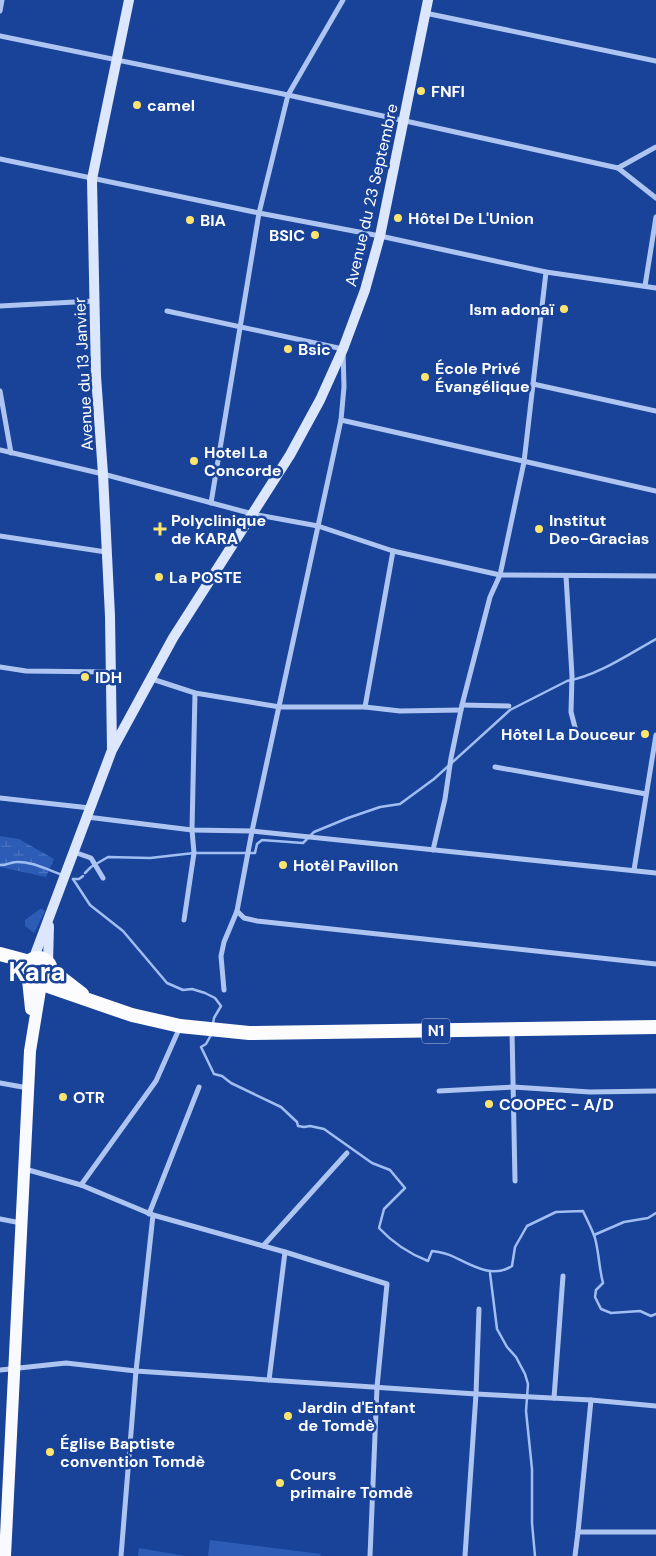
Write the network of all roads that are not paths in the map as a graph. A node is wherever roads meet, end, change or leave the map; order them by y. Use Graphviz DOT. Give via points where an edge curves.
graph roads {
  1 [pos="2,0"];
  2 [pos="129,0"];
  3 [pos="343,0"];
  4 [pos="428,0"];
  5 [pos="0,11"];
  6 [pos="426,13"];
  7 [pos="0,36"];
  8 [pos="117,59"];
  9 [pos="656,61"];
  10 [pos="288,95"];
  11 [pos="404,120"];
  12 [pos="656,147"];
  13 [pos="0,159"];
  14 [pos="618,168"];
  15 [pos="92,178"];
  16 [pos="656,198"];
  17 [pos="259,213"];
  18 [pos="656,217"];
  19 [pos="380,236"];
  20 [pos="546,272"];
  21 [pos="645,286"];
  22 [pos="656,288"];
  23 [pos="94,301"];
  24 [pos="0,306"];
  25 [pos="167,312"];
  26 [pos="240,328"];
  27 [pos="343,349"];
  28 [pos="533,384"];
  29 [pos="0,391"];
  30 [pos="656,411"];
  31 [pos="341,420"];
  32 [pos="0,450"];
  33 [pos="11,453"];
  34 [pos="524,462"];
  35 [pos="103,474"];
  36 [pos="656,491"];
  37 [pos="210,503"];
  38 [pos="254,514"];
  39 [pos="318,526"];
  40 [pos="0,536"];
  41 [pos="393,550"];
  42 [pos="106,552"];
  43 [pos="500,575"];
  44 [pos="566,576"];
  45 [pos="656,576"];
  46 [pos="0,667"];
  47 [pos="112,672"];
  48 [pos="152,679"];
  49 [pos="195,693"];
  50 [pos="509,706"];
  51 [pos="280,707"];
  52 [pos="365,707"];
  53 [pos="462,707"];
  54 [pos="577,734"];
  55 [pos="656,735"];
  56 [pos="112,750"];
  57 [pos="495,767"];
  58 [pos="646,794"];
  59 [pos="0,798"];
  60 [pos="88,813"];
  61 [pos="192,830"];
  62 [pos="252,831"];
  63 [pos="433,850"];
  64 [pos="74,852"];
  65 [pos="634,870"];
  66 [pos="656,873"];
  67 [pos="103,878"];
  68 [pos="237,910"];
  69 [pos="49,920"];
  70 [pos="184,920"];
  71 [pos="0,956"];
  72 [pos="656,964"];
  73 [pos="49,967"];
  74 [pos="33,974"];
  75 [pos="224,990"];
  76 [pos="95,1003"];
  77 [pos="180,1026"];
  78 [pos="656,1027"];
  79 [pos="512,1030"];
  80 [pos="0,1083"];
  81 [pos="513,1087"];
  82 [pos="28,1088"];
  83 [pos="199,1088"];
  84 [pos="656,1091"];
  85 [pos="439,1092"];
  86 [pos="348,1153"];
  87 [pos="24,1169"];
  88 [pos="515,1181"];
  89 [pos="81,1185"];
  90 [pos="151,1214"];
  91 [pos="0,1219"];
  92 [pos="22,1223"];
  93 [pos="263,1246"];
  94 [pos="286,1252"];
  95 [pos="563,1276"];
  96 [pos="479,1309"];
  97 [pos="15,1369"];
  98 [pos="0,1370"];
  99 [pos="136,1371"];
  100 [pos="269,1380"];
  101 [pos="377,1387"];
  102 [pos="476,1394"];
  103 [pos="554,1398"];
  104 [pos="591,1400"];
  105 [pos="656,1406"];
  106 [pos="578,1532"];
  107 [pos="656,1532"];
  108 [pos="5,1556"];
  109 [pos="120,1556"];
  110 [pos="370,1556"];
  111 [pos="465,1556"];
  112 [pos="575,1556"];
  1 -- 5 [label="street"];
  2 -- 8 [label="main road, Avenue du 13 Janvier"];
  3 -- 10 [label="street"];
  4 -- 6 [label="main road, Avenue du 23 Septembre"];
  6 -- 9 [label="street"];
  6 -- 11 [label="main road, Avenue du 23 Septembre"];
  7 -- 8 [label="street"];
  8 -- 10 [label="street"];
  8 -- 15 [label="main road, Avenue du 13 Janvier"];
  10 -- 11 [label="street"];
  10 -- 17 [label="street"];
  11 -- 14 [label="street"];
  11 -- 19 [label="main road, Avenue du 23 Septembre"];
  12 -- 14 [label="street"];
  13 -- 15 [label="street"];
  14 -- 16 [label="street"];
  15 -- 17 [label="street"];
  15 -- 23 [label="main road, Avenue du 13 Janvier"];
  17 -- 19 [label="street"];
  17 -- 26 [label="street"];
  18 -- 21 [label="street"];
  19 -- 20 [label="street"];
  19 -- 27 [label="main road, Avenue du 23 Septembre" via="366,290"];
  20 -- 21 [label="street"];
  20 -- 28 [label="street"];
  21 -- 22 [label="street"];
  23 -- 24 [label="street"];
  23 -- 35 [label="main road, Avenue du 13 Janvier"];
  25 -- 26 [label="street"];
  26 -- 27 [label="street"];
  26 -- 37 [label="street"];
  27 -- 31 [label="street"];
  27 -- 38 [label="main road, Avenue du 23 Septembre" via="290,456"];
  28 -- 30 [label="street"];
  28 -- 34 [label="street"];
  29 -- 33 [label="street"];
  31 -- 34 [label="street"];
  31 -- 39 [label="street"];
  32 -- 33 [label="street"];
  33 -- 35 [label="street"];
  34 -- 36 [label="street"];
  34 -- 43 [label="street"];
  35 -- 37 [label="street"];
  35 -- 42 [label="main road, Avenue du 13 Janvier"];
  37 -- 38 [label="street"];
  38 -- 39 [label="street"];
  38 -- 48 [label="main road, Avenue du 23 Septembre" via="173,638"];
  39 -- 41 [label="street"];
  39 -- 51 [label="street"];
  40 -- 42 [label="street"];
  41 -- 43 [label="street"];
  41 -- 52 [label="street"];
  42 -- 47 [label="main road, Avenue du 13 Janvier"];
  43 -- 44 [label="street"];
  43 -- 53 [label="street" via="490,597"];
  44 -- 45 [label="street"];
  44 -- 54 [label="street" via="571,712"];
  46 -- 47 [label="street" via="26,672"];
  47 -- 56 [label="main road, Avenue du 13 Janvier"];
  48 -- 49 [label="street"];
  48 -- 56 [label="main road, Avenue du 23 Septembre"];
  49 -- 51 [label="street"];
  49 -- 61 [label="street"];
  50 -- 53 [label="street"];
  51 -- 52 [label="street"];
  51 -- 62 [label="street"];
  52 -- 53 [label="street" via="400,711"];
  53 -- 63 [label="street"];
  55 -- 58 [label="street"];
  56 -- 60 [label="main road, Avenue du 23 Septembre"];
  57 -- 58 [label="street"];
  58 -- 65 [label="street"];
  59 -- 60 [label="street"];
  60 -- 61 [label="street"];
  60 -- 64 [label="main road, Avenue du 23 Septembre"];
  61 -- 62 [label="street"];
  61 -- 70 [label="street" via="194,853"];
  62 -- 63 [label="street"];
  62 -- 68 [label="street"];
  63 -- 65 [label="street"];
  64 -- 67 [label="street" via="91,858"];
  64 -- 69 [label="main road, Avenue du 23 Septembre"];
  65 -- 66 [label="street"];
  68 -- 72 [label="street" via="244,918 257,921"];
  68 -- 75 [label="street" via="221,956"];
  69 -- 73 [label="main road, Avenue du 23 Septembre"];
  69 -- 74 [label="main road, Avenue du 23 Septembre"];
  71 -- 74 [label="highway, N1"];
  73 -- 74 [label="highway" via="49,978"];
  73 -- 74 [label="highway, N1" via="41,959"];
  73 -- 76 [label="highway, N1"];
  74 -- 76 [label="highway, N1"];
  74 -- 82 [label="main road"];
  76 -- 77 [label="highway, N1"];
  77 -- 79 [label="highway, N1" via="272,1034"];
  77 -- 89 [label="street" via="156,1081"];
  78 -- 79 [label="highway, N1"];
  79 -- 81 [label="street"];
  80 -- 82 [label="street"];
  81 -- 84 [label="street" via="590,1092"];
  81 -- 85 [label="street"];
  81 -- 88 [label="street"];
  82 -- 87 [label="main road"];
  83 -- 90 [label="street"];
  86 -- 93 [label="street"];
  87 -- 89 [label="street"];
  87 -- 92 [label="main road"];
  89 -- 90 [label="street"];
  90 -- 93 [label="street"];
  90 -- 99 [label="street"];
  91 -- 92 [label="street"];
  92 -- 97 [label="main road"];
  93 -- 94 [label="street"];
  94 -- 100 [label="street"];
  94 -- 101 [label="street" via="387,1284"];
  95 -- 103 [label="street"];
  96 -- 102 [label="street"];
  97 -- 98 [label="street"];
  97 -- 99 [label="street" via="66,1364"];
  97 -- 108 [label="main road"];
  99 -- 100 [label="street"];
  99 -- 109 [label="street"];
  100 -- 101 [label="street"];
  101 -- 102 [label="street"];
  101 -- 110 [label="street"];
  102 -- 103 [label="street"];
  102 -- 111 [label="street"];
  103 -- 104 [label="street"];
  104 -- 105 [label="street"];
  104 -- 106 [label="street"];
  106 -- 107 [label="street"];
  106 -- 112 [label="street"];
}
